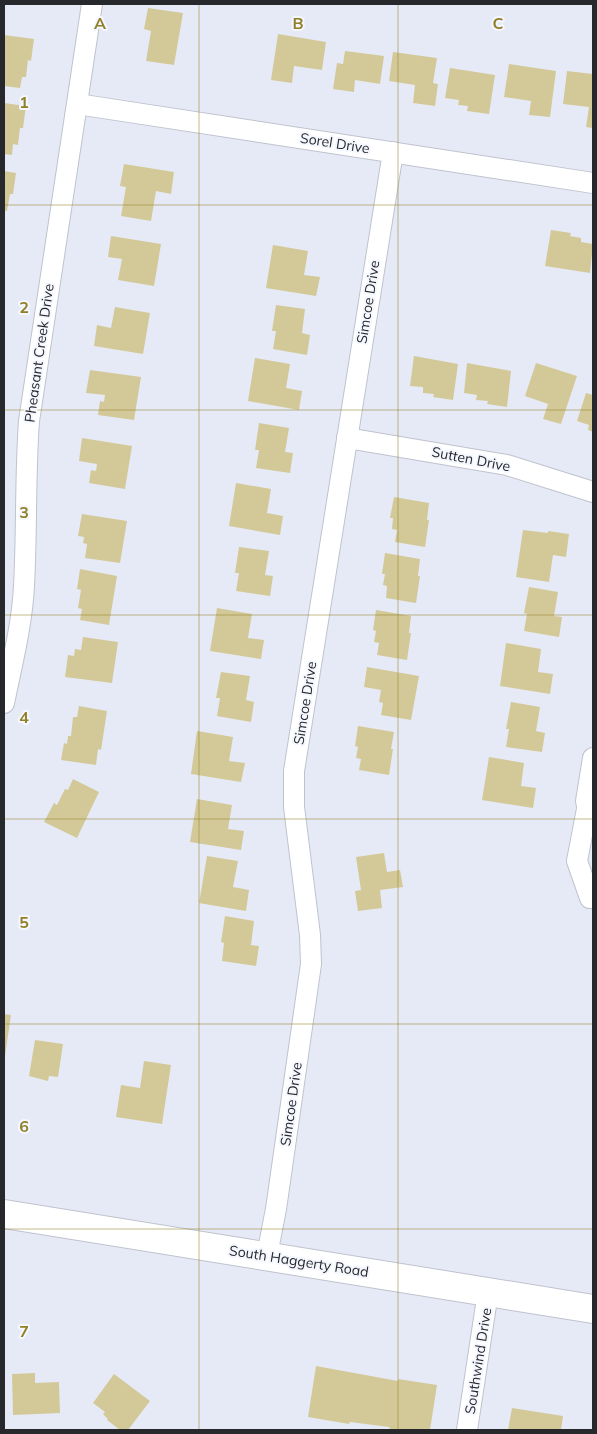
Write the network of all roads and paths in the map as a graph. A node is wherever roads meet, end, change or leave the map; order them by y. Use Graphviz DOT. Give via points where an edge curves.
graph roads {
  1 [pos="92,4"];
  2 [pos="77,104"];
  3 [pos="393,152"];
  4 [pos="593,183"];
  5 [pos="347,438"];
  6 [pos="593,492"];
  7 [pos="4,703"];
  8 [pos="593,758"];
  9 [pos="590,817"];
  10 [pos="593,898"];
  11 [pos="4,1214"];
  12 [pos="267,1255"];
  13 [pos="488,1292"];
  14 [pos="593,1309"];
  15 [pos="467,1430"];
  1 -- 2 [label="street, Pheasant Creek Drive"];
  2 -- 3 [label="street, Sorel Drive"];
  2 -- 7 [label="street, Pheasant Creek Drive" via="29,420 24,586 20,626"];
  3 -- 4 [label="street, Sorel Drive"];
  3 -- 5 [label="street, Simcoe Drive"];
  5 -- 6 [label="street, Sutten Drive" via="507,465"];
  5 -- 12 [label="street, Simcoe Drive" via="294,771 294,807 311,964"];
  8 -- 9 [label="street" via="586,801"];
  9 -- 10 [label="street" via="576,861 590,898"];
  11 -- 12 [label="main road, South Haggerty Road"];
  12 -- 13 [label="main road, South Haggerty Road"];
  13 -- 14 [label="main road, South Haggerty Road"];
  13 -- 15 [label="street, Southwind Drive"];
}
